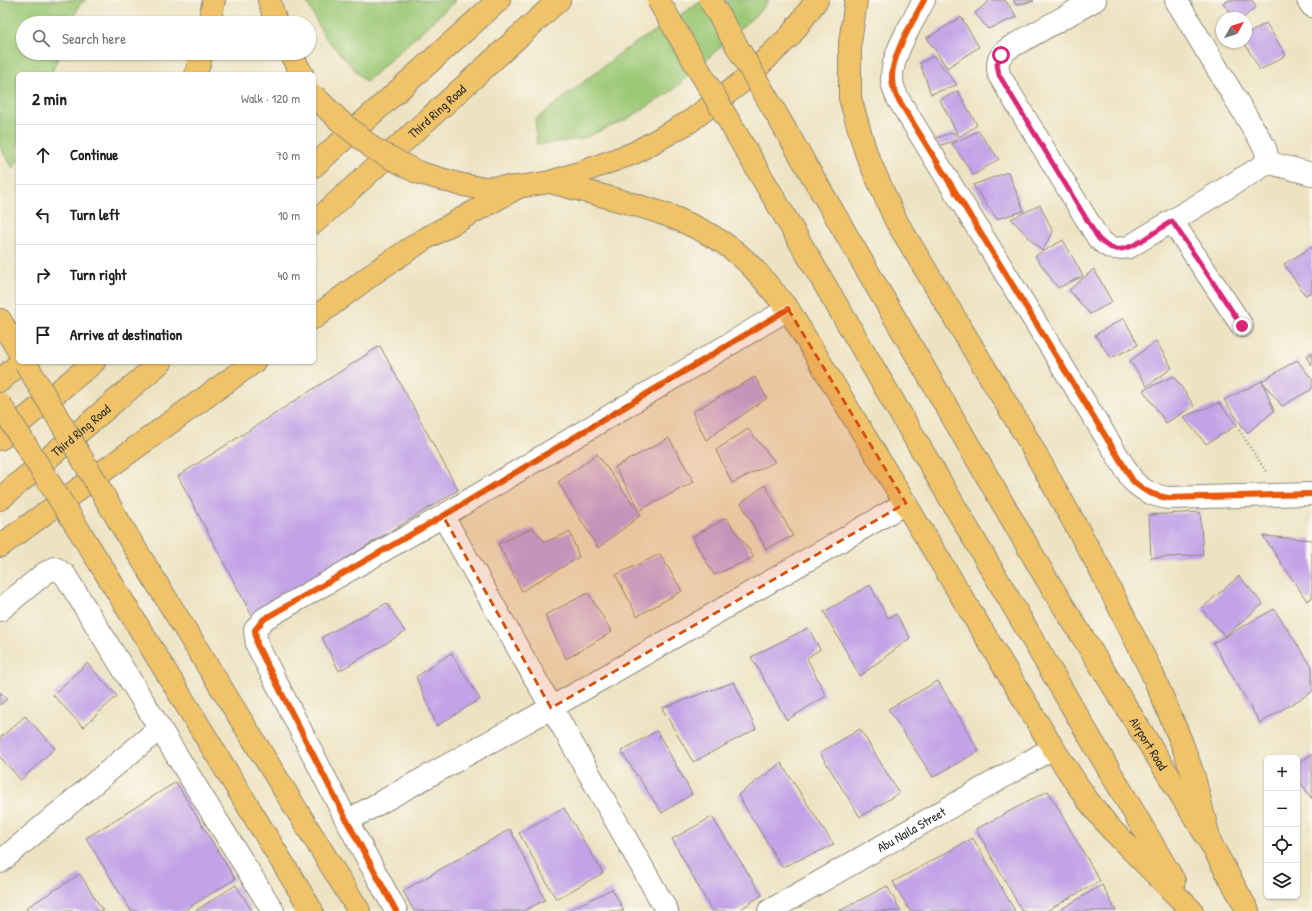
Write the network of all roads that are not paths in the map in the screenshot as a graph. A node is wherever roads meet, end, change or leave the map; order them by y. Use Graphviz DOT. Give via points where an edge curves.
graph roads {
  1 [pos="214,0"];
  2 [pos="269,0"];
  3 [pos="498,0"];
  4 [pos="559,0"];
  5 [pos="658,0"];
  6 [pos="710,0"];
  7 [pos="817,0"];
  8 [pos="856,0"];
  9 [pos="924,0"];
  10 [pos="1095,0"];
  11 [pos="1176,0"];
  12 [pos="1308,0"];
  13 [pos="1312,6"];
  14 [pos="211,16"];
  15 [pos="274,16"];
  16 [pos="200,60"];
  17 [pos="294,60"];
  18 [pos="197,72"];
  19 [pos="301,72"];
  20 [pos="316,97"];
  21 [pos="1266,162"];
  22 [pos="316,164"];
  23 [pos="1312,174"];
  24 [pos="550,182"];
  25 [pos="518,187"];
  26 [pos="316,221"];
  27 [pos="1172,221"];
  28 [pos="788,309"];
  29 [pos="316,316"];
  30 [pos="0,320"];
  31 [pos="1242,326"];
  32 [pos="16,347"];
  33 [pos="19,364"];
  34 [pos="26,364"];
  35 [pos="92,364"];
  36 [pos="159,364"];
  37 [pos="251,364"];
  38 [pos="0,380"];
  39 [pos="0,404"];
  40 [pos="0,439"];
  41 [pos="1312,494"];
  42 [pos="0,498"];
  43 [pos="906,503"];
  44 [pos="443,516"];
  45 [pos="0,546"];
  46 [pos="0,610"];
  47 [pos="551,708"];
  48 [pos="160,728"];
  49 [pos="1053,748"];
  50 [pos="347,821"];
  51 [pos="1210,842"];
  52 [pos="0,862"];
  53 [pos="272,911"];
  54 [pos="312,911"];
  55 [pos="359,911"];
  56 [pos="396,911"];
  57 [pos="667,911"];
  58 [pos="769,911"];
  59 [pos="1192,911"];
  60 [pos="1248,911"];
  1 -- 14 [label="main road"];
  2 -- 15 [label="main road"];
  3 -- 22 [label="main road"];
  4 -- 26 [label="main road, Third Ring Road"];
  5 -- 59 [label="main road, bridge"];
  6 -- 51 [label="main road, Airport Road, bridge" via="1046,578"];
  7 -- 24 [label="main road" via="790,36 744,81 689,122 634,153"];
  8 -- 51 [label="main road" via="850,43 850,98 866,153 895,219 1024,433 1100,569 1149,666 1194,777"];
  9 -- 41 [label="street" via="893,66 892,81 897,97 1133,481 1155,496 1168,498"];
  10 -- 27 [label="street" via="1009,48 1001,55 997,64 999,75 1098,238 1107,246 1117,250 1129,248"];
  11 -- 21 [label="street" via="1264,146 1268,154"];
  12 -- 13 [label="street"];
  16 -- 18 [label="main road"];
  17 -- 19 [label="main road"];
  20 -- 25 [label="main road, bridge" via="374,149 417,172 480,188"];
  21 -- 23 [label="street"];
  21 -- 27 [label="street"];
  24 -- 25 [label="main road"];
  24 -- 28 [label="main road" via="687,222 718,239 746,260"];
  25 -- 29 [label="main road" via="423,240"];
  27 -- 31 [label="street"];
  28 -- 43 [label="main road"];
  28 -- 44 [label="street"];
  30 -- 32 [label="main road"];
  33 -- 38 [label="main road"];
  34 -- 55 [label="main road, bridge" via="130,540"];
  35 -- 40 [label="main road"];
  36 -- 42 [label="main road, Third Ring Road"];
  37 -- 45 [label="main road"];
  39 -- 54 [label="main road, bridge"];
  43 -- 47 [label="street"];
  43 -- 49 [label="main road"];
  44 -- 47 [label="street"];
  44 -- 50 [label="street" via="264,619 255,630 257,645"];
  46 -- 48 [label="street" via="45,573 55,568 65,575"];
  47 -- 50 [label="street"];
  47 -- 57 [label="street"];
  48 -- 52 [label="street"];
  48 -- 53 [label="street"];
  49 -- 58 [label="street, Abu Naila Street"];
  49 -- 59 [label="main road" via="1086,798 1110,828"];
  50 -- 56 [label="street"];
  51 -- 60 [label="main road, Airport Road"];
}
